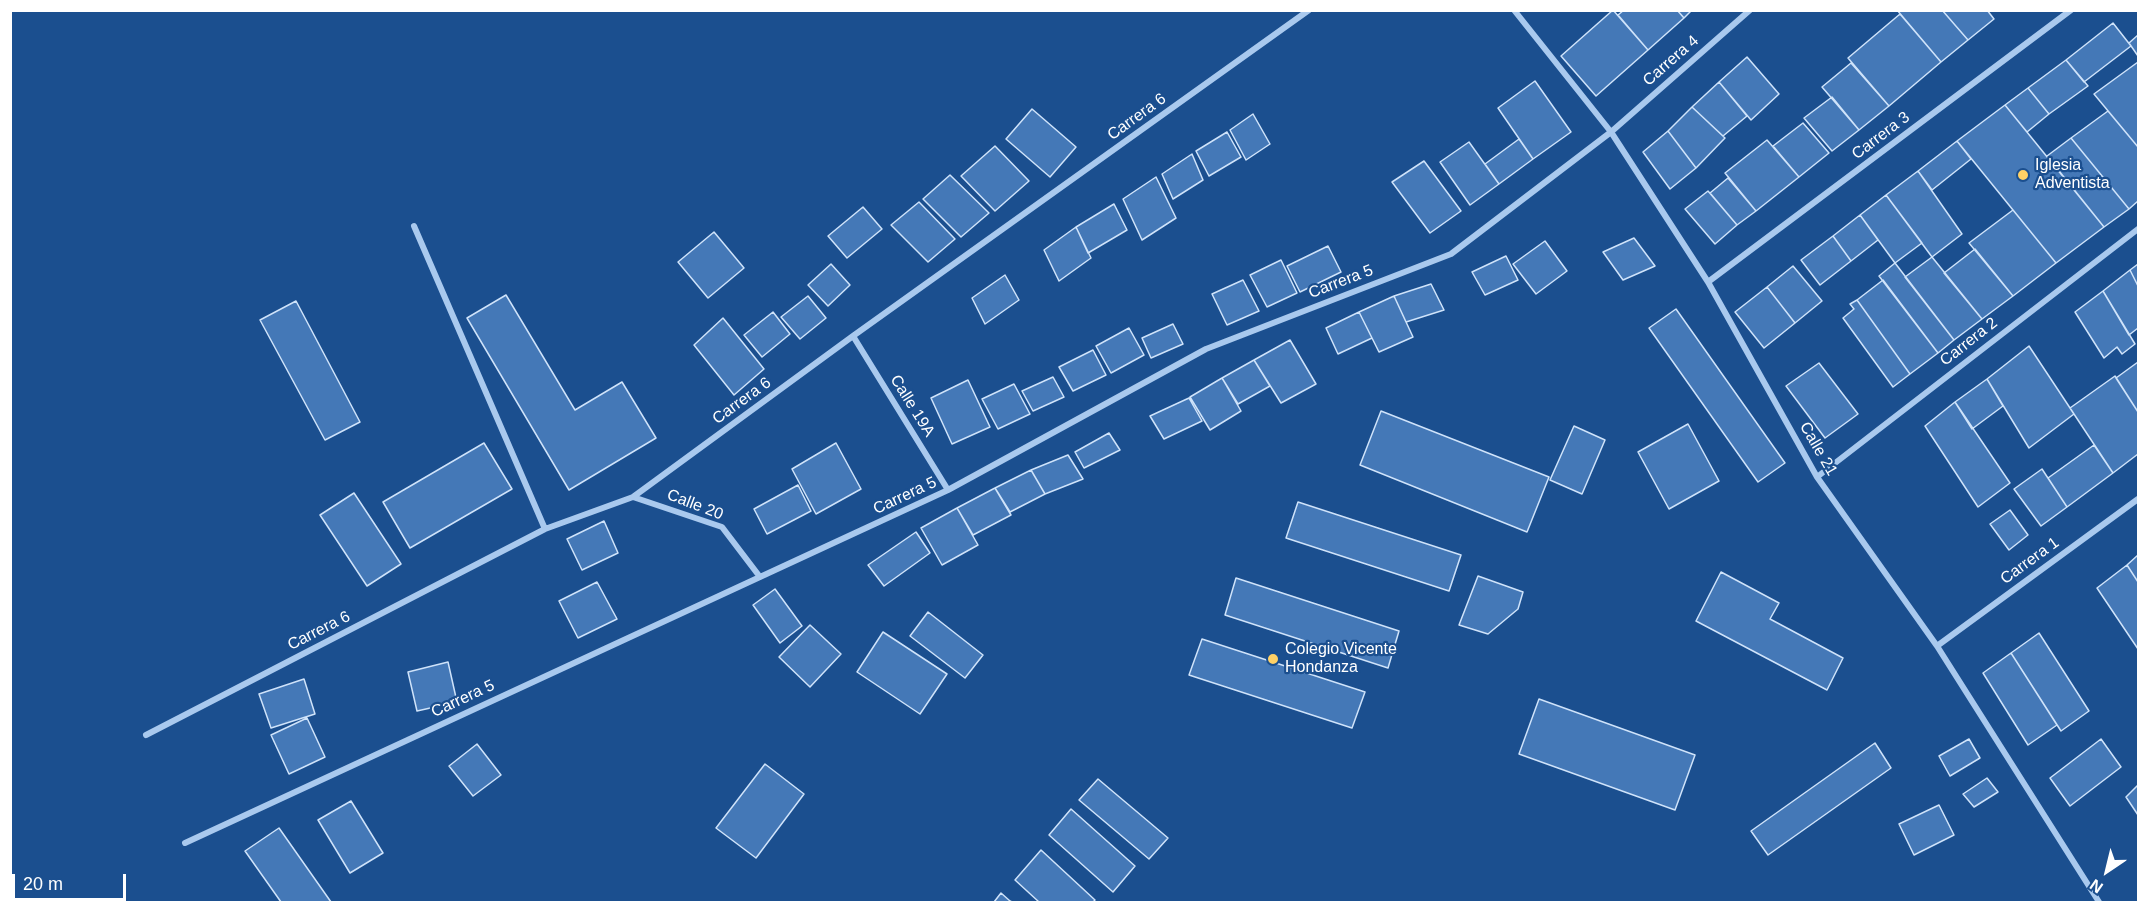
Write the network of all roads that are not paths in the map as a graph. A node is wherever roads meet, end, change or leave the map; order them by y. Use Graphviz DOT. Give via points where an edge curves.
graph roads {
  1 [pos="1309,10"];
  2 [pos="1514,10"];
  3 [pos="1750,10"];
  4 [pos="2071,10"];
  5 [pos="1611,132"];
  6 [pos="414,226"];
  7 [pos="2139,229"];
  8 [pos="1708,282"];
  9 [pos="853,336"];
  10 [pos="1817,477"];
  11 [pos="948,490"];
  12 [pos="633,497"];
  13 [pos="2139,499"];
  14 [pos="545,529"];
  15 [pos="760,577"];
  16 [pos="1937,646"];
  17 [pos="146,735"];
  18 [pos="184,843"];
  19 [pos="2099,903"];
  1 -- 9 [label="street, Carrera 6"];
  2 -- 5 [label="street, Calle 21"];
  3 -- 5 [label="street, Carrera 4"];
  4 -- 8 [label="street, Carrera 3"];
  5 -- 8 [label="street, Calle 21"];
  5 -- 11 [label="street, Carrera 5" via="1451,254 1206,349"];
  6 -- 14 [label="street"];
  7 -- 10 [label="street, Carrera 2"];
  8 -- 10 [label="street, Calle 21"];
  9 -- 11 [label="street, Calle 19A"];
  9 -- 12 [label="street, Carrera 6"];
  10 -- 16 [label="street, Calle 21"];
  11 -- 15 [label="street, Carrera 5"];
  12 -- 14 [label="street, Carrera 6"];
  12 -- 15 [label="street, Calle 20" via="722,527"];
  13 -- 16 [label="street, Carrera 1"];
  14 -- 17 [label="street, Carrera 6"];
  15 -- 18 [label="street, Carrera 5"];
  16 -- 19 [label="street, Calle 21"];
}
